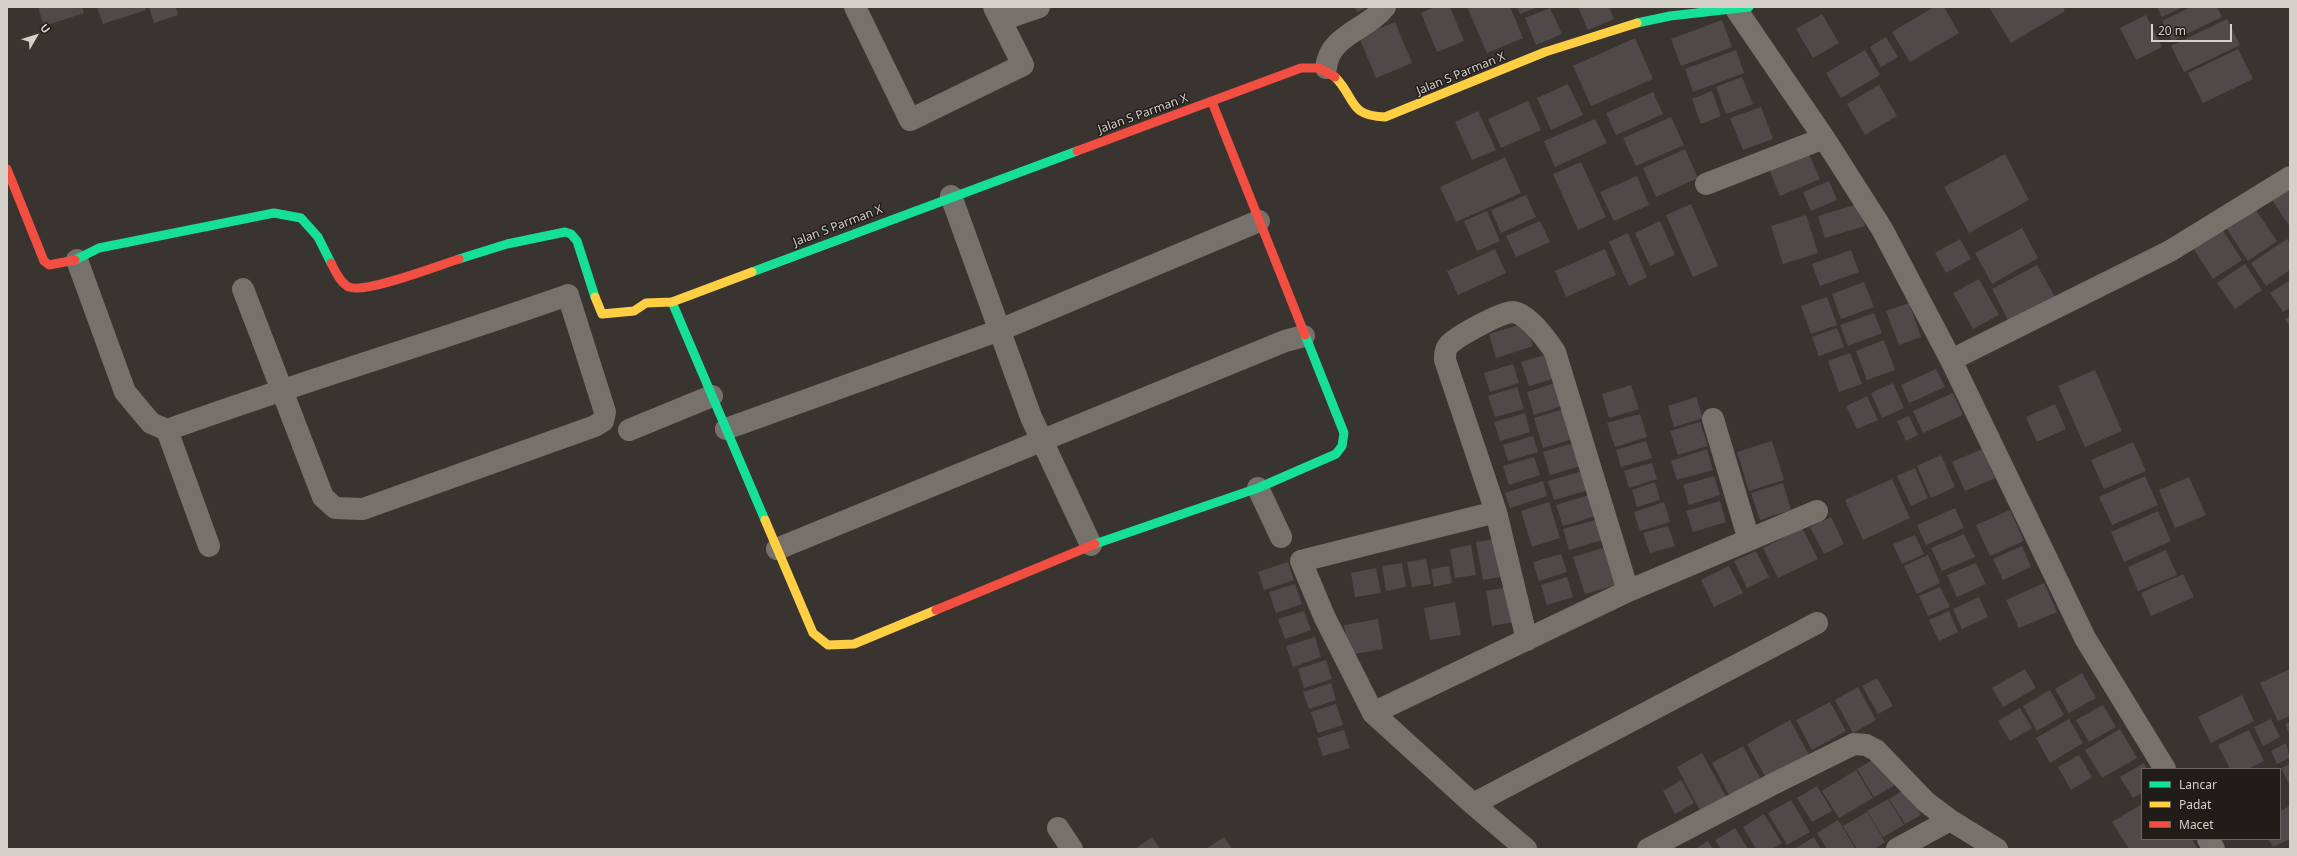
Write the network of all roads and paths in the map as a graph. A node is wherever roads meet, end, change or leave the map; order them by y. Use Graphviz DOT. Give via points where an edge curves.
graph roads {
  1 [pos="855,7"];
  2 [pos="1039,7"];
  3 [pos="1385,7"];
  4 [pos="1742,8"];
  5 [pos="997,14"];
  6 [pos="1326,68"];
  7 [pos="1212,102"];
  8 [pos="1824,138"];
  9 [pos="7,169"];
  10 [pos="2290,177"];
  11 [pos="1706,184"];
  12 [pos="951,196"];
  13 [pos="1259,221"];
  14 [pos="77,260"];
  15 [pos="243,289"];
  16 [pos="672,302"];
  17 [pos="1000,330"];
  18 [pos="1304,336"];
  19 [pos="1951,360"];
  20 [pos="283,389"];
  21 [pos="712,396"];
  22 [pos="1713,419"];
  23 [pos="726,429"];
  24 [pos="168,430"];
  25 [pos="628,430"];
  26 [pos="1041,441"];
  27 [pos="1258,488"];
  28 [pos="1817,511"];
  29 [pos="1496,512"];
  30 [pos="1281,537"];
  31 [pos="1749,540"];
  32 [pos="1091,544"];
  33 [pos="209,546"];
  34 [pos="777,549"];
  35 [pos="1628,592"];
  36 [pos="1816,623"];
  37 [pos="1527,640"];
  38 [pos="1373,713"];
  39 [pos="2164,768"];
  40 [pos="1473,804"];
  41 [pos="1950,820"];
  42 [pos="1058,828"];
  43 [pos="2209,840"];
  44 [pos="1072,849"];
  45 [pos="1526,849"];
  46 [pos="1648,849"];
  47 [pos="1897,849"];
  48 [pos="1997,849"];
  49 [pos="2214,849"];
  1 -- 5 [label="street" via="910,120 1023,66"];
  2 -- 5 [label="street"];
  3 -- 6 [label="street" via="1370,22 1348,34 1334,46 1327,58"];
  4 -- 6 [label="street, Jalan S Parman X" via="1691,12 1644,21 1560,46 1375,119 1364,116 1333,73"];
  4 -- 8 [label="street"];
  6 -- 7 [label="street, Jalan S Parman X" via="1301,68"];
  7 -- 12 [label="street, Jalan S Parman X"];
  7 -- 13 [label="street"];
  8 -- 11 [label="street"];
  8 -- 19 [label="street" via="1882,229"];
  9 -- 14 [label="street" via="44,261 49,265"];
  10 -- 19 [label="street" via="2170,251"];
  12 -- 16 [label="street, Jalan S Parman X"];
  12 -- 17 [label="street"];
  13 -- 17 [label="street"];
  13 -- 18 [label="street"];
  14 -- 16 [label="street, Jalan S Parman X" via="99,248 274,213 301,218 318,237 335,272 348,287 355,289 372,287 507,244 558,232 571,234 577,241 590,286 602,314 634,311 646,303"];
  14 -- 24 [label="street" via="125,392 151,423"];
  15 -- 20 [label="street"];
  16 -- 21 [label="street"];
  17 -- 23 [label="street"];
  17 -- 26 [label="street"];
  18 -- 26 [label="street"];
  18 -- 27 [label="street" via="1344,433 1344,445 1334,457"];
  19 -- 39 [label="street" via="2085,638"];
  20 -- 20 [label="street" via="323,497 335,508 364,509 595,426 602,421 605,412 568,295 441,339"];
  20 -- 24 [label="street"];
  21 -- 23 [label="street"];
  21 -- 25 [label="street"];
  22 -- 31 [label="street"];
  23 -- 34 [label="street"];
  24 -- 33 [label="street"];
  26 -- 32 [label="street"];
  26 -- 34 [label="street"];
  27 -- 30 [label="street"];
  27 -- 32 [label="street"];
  28 -- 31 [label="street"];
  29 -- 35 [label="street" via="1445,354 1448,346 1457,338 1505,314 1515,312 1547,339 1555,352"];
  29 -- 37 [label="street"];
  29 -- 38 [label="street" via="1301,561 1324,616"];
  31 -- 35 [label="street"];
  32 -- 34 [label="street" via="854,644 828,645 813,633"];
  35 -- 37 [label="street"];
  36 -- 40 [label="street"];
  37 -- 38 [label="street"];
  38 -- 40 [label="street"];
  40 -- 45 [label="street"];
  41 -- 46 [label="street" via="1921,797 1876,750 1866,744 1854,744"];
  41 -- 47 [label="street"];
  41 -- 48 [label="street"];
  42 -- 44 [label="street"];
  43 -- 49 [label="street"];
}
